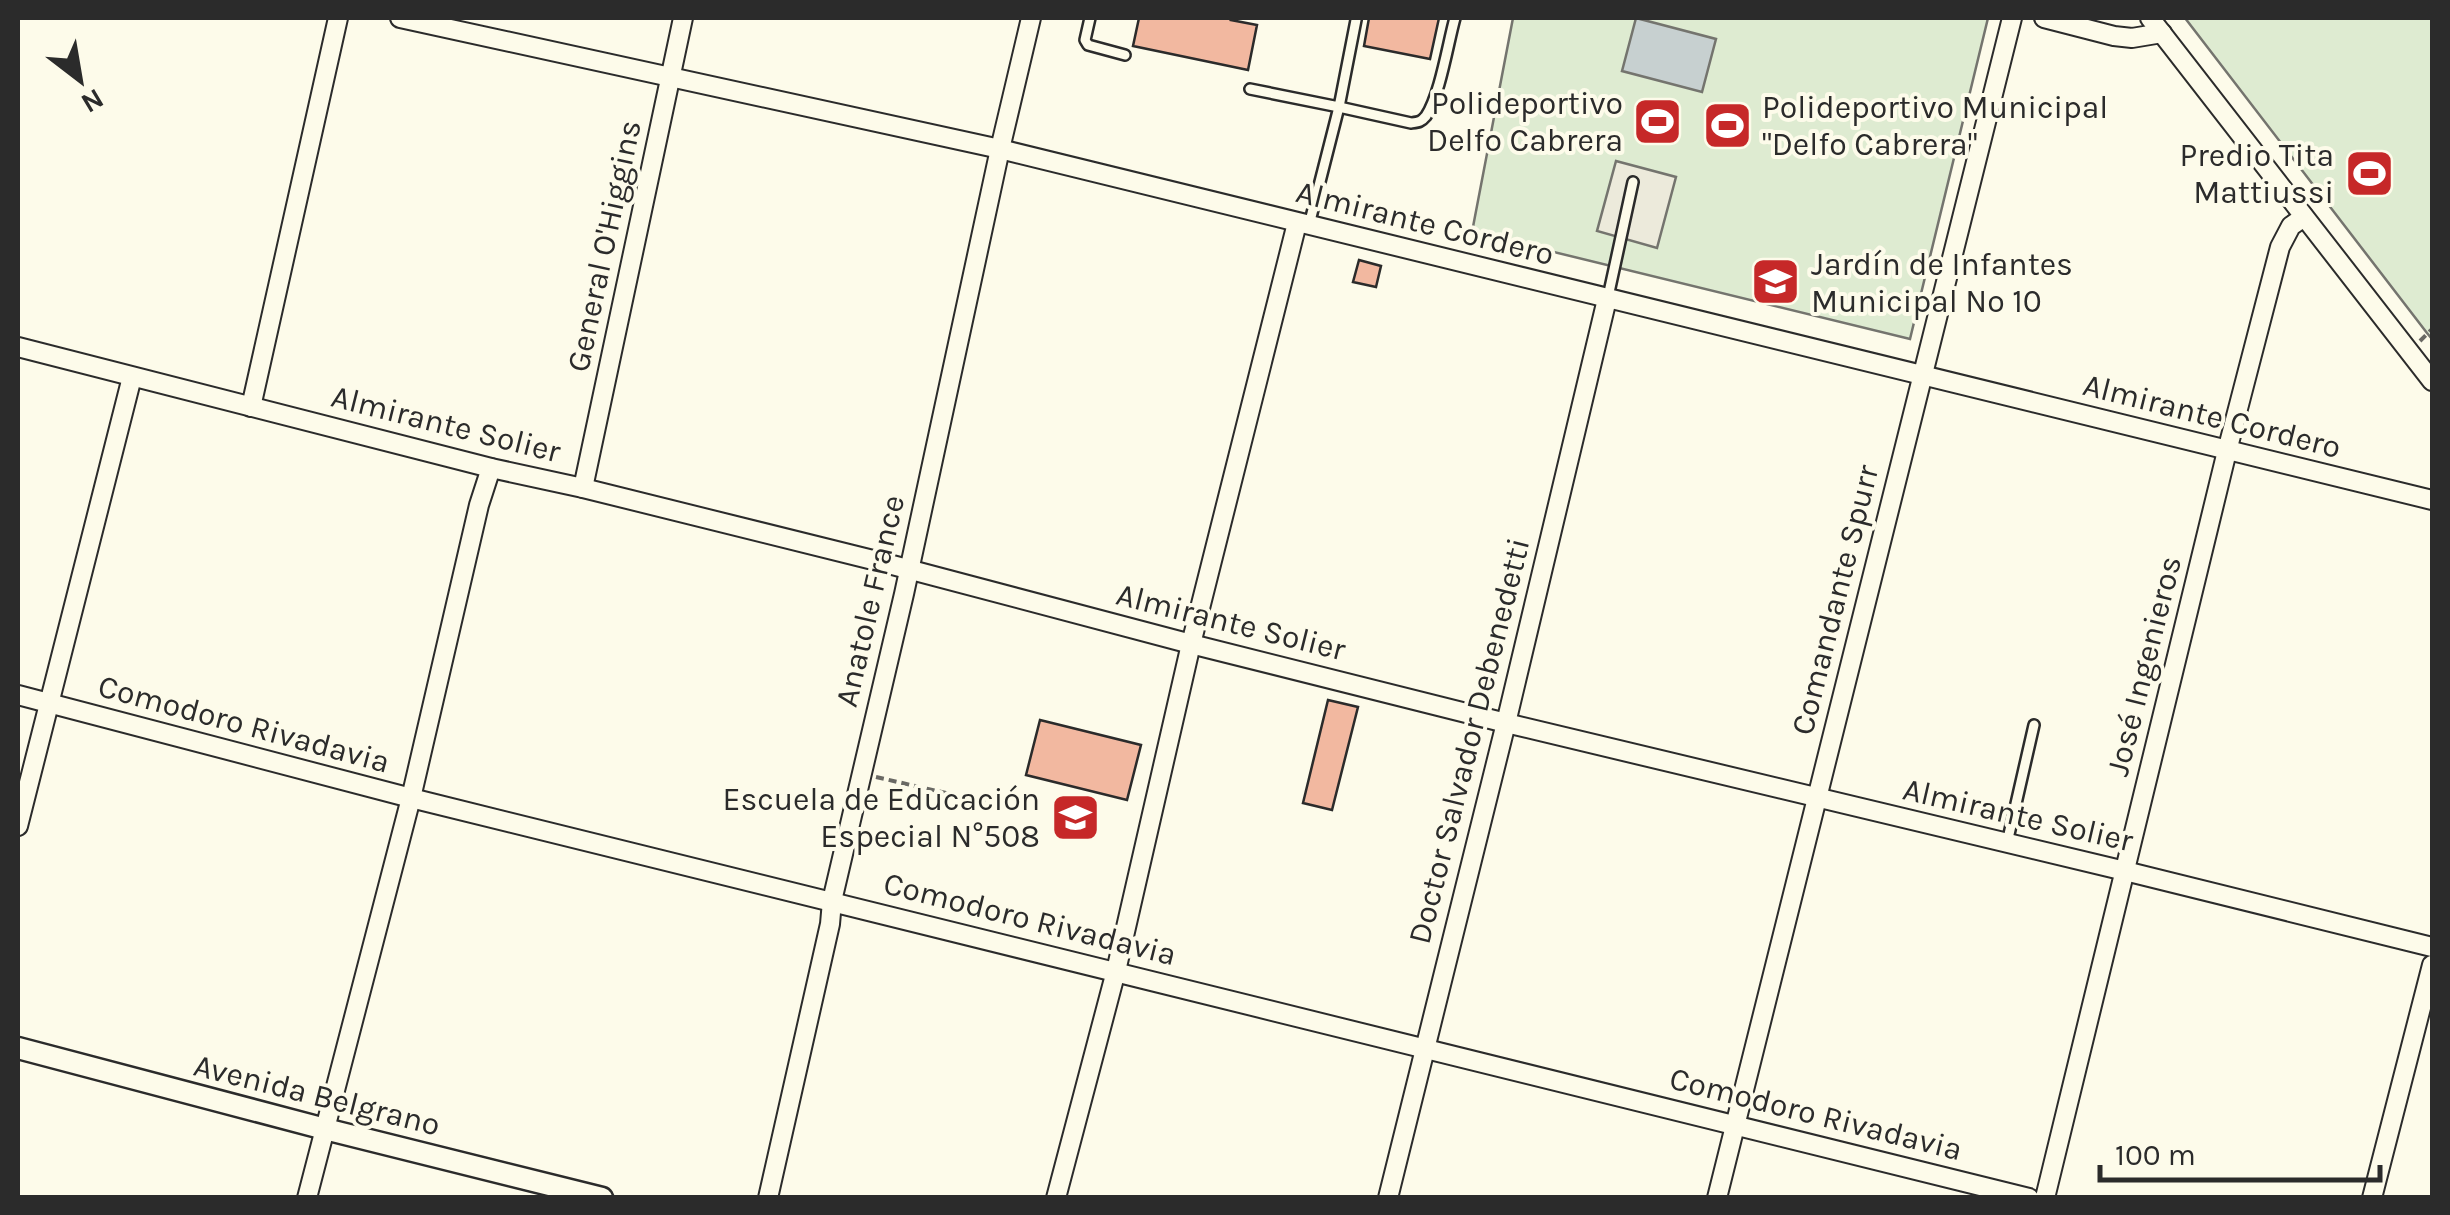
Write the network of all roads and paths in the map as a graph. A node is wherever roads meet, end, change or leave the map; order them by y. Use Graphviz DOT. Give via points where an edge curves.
graph roads {
  1 [pos="338,18"];
  2 [pos="400,18"];
  3 [pos="684,18"];
  4 [pos="1031,18"];
  5 [pos="1090,18"];
  6 [pos="1454,18"];
  7 [pos="2012,18"];
  8 [pos="2044,18"];
  9 [pos="1356,20"];
  10 [pos="2156,25"];
  11 [pos="1124,54"];
  12 [pos="670,78"];
  13 [pos="1250,90"];
  14 [pos="1338,107"];
  15 [pos="1000,149"];
  16 [pos="1633,182"];
  17 [pos="2304,216"];
  18 [pos="1303,224"];
  19 [pos="1607,299"];
  20 [pos="18,347"];
  21 [pos="1922,375"];
  22 [pos="132,378"];
  23 [pos="2432,381"];
  24 [pos="251,407"];
  25 [pos="2227,452"];
  26 [pos="490,468"];
  27 [pos="583,488"];
  28 [pos="2432,500"];
  29 [pos="908,569"];
  30 [pos="1190,644"];
  31 [pos="18,695"];
  32 [pos="48,704"];
  33 [pos="1506,723"];
  34 [pos="2034,725"];
  35 [pos="862,774"];
  36 [pos="411,798"];
  37 [pos="1818,798"];
  38 [pos="1007,807"];
  39 [pos="18,826"];
  40 [pos="2006,843"];
  41 [pos="2125,871"];
  42 [pos="832,901"];
  43 [pos="2432,948"];
  44 [pos="2432,965"];
  45 [pos="1116,971"];
  46 [pos="18,1048"];
  47 [pos="1425,1048"];
  48 [pos="1734,1125"];
  49 [pos="325,1129"];
  50 [pos="307,1198"];
  51 [pos="602,1198"];
  52 [pos="768,1198"];
  53 [pos="1056,1198"];
  54 [pos="1388,1198"];
  55 [pos="1716,1198"];
  56 [pos="2029,1198"];
  57 [pos="2046,1198"];
  58 [pos="2372,1198"];
  1 -- 24 [label="street"];
  2 -- 12 [label="street, Almirante Cordero"];
  3 -- 12 [label="street, General O'Higgins"];
  4 -- 15 [label="street, Anatole France"];
  5 -- 11 [label="lane" via="1088,45"];
  6 -- 14 [label="lane" via="1425,117 1412,124"];
  7 -- 21 [label="street, Comandante Spurr"];
  8 -- 10 [label="street" via="2132,38"];
  9 -- 14 [label="lane"];
  10 -- 17 [label="street"];
  12 -- 15 [label="street, Almirante Cordero"];
  12 -- 27 [label="street, General O'Higgins"];
  13 -- 14 [label="lane"];
  14 -- 18 [label="lane"];
  15 -- 18 [label="street, Almirante Cordero"];
  15 -- 29 [label="street, Anatole France"];
  16 -- 19 [label="lane"];
  17 -- 23 [label="street"];
  17 -- 25 [label="street, José Ingenieros" via="2280,247"];
  18 -- 19 [label="street, Almirante Cordero"];
  18 -- 30 [label="street"];
  19 -- 21 [label="street, Almirante Cordero"];
  19 -- 33 [label="street, Doctor Salvador Debenedetti"];
  20 -- 22 [label="street, Almirante Solier"];
  21 -- 25 [label="street, Almirante Cordero"];
  21 -- 37 [label="street, Comandante Spurr"];
  22 -- 24 [label="street, Almirante Solier"];
  22 -- 32 [label="street"];
  24 -- 26 [label="street, Almirante Solier"];
  25 -- 28 [label="street, Almirante Cordero"];
  25 -- 41 [label="street, José Ingenieros"];
  26 -- 27 [label="street, Almirante Solier"];
  26 -- 36 [label="street"];
  27 -- 29 [label="street, Almirante Solier"];
  29 -- 30 [label="street, Almirante Solier"];
  29 -- 35 [label="street, Anatole France"];
  30 -- 33 [label="street, Almirante Solier"];
  30 -- 45 [label="street"];
  31 -- 32 [label="street, Comodoro Rivadavia"];
  32 -- 36 [label="street, Comodoro Rivadavia"];
  32 -- 39 [label="street"];
  33 -- 37 [label="street, Almirante Solier"];
  33 -- 47 [label="street, Doctor Salvador Debenedetti"];
  34 -- 40 [label="lane"];
  35 -- 38 [label="path"];
  35 -- 42 [label="street, Anatole France"];
  36 -- 42 [label="street, Comodoro Rivadavia"];
  36 -- 49 [label="street"];
  37 -- 40 [label="street, Almirante Solier"];
  37 -- 48 [label="street, Comandante Spurr"];
  40 -- 41 [label="street, Almirante Solier"];
  41 -- 43 [label="street, Almirante Solier"];
  41 -- 57 [label="street, José Ingenieros"];
  42 -- 45 [label="street, Comodoro Rivadavia"];
  42 -- 52 [label="street, Anatole France"];
  44 -- 58 [label="street"];
  45 -- 47 [label="street, Comodoro Rivadavia"];
  45 -- 53 [label="street"];
  46 -- 49 [label="street, Avenida Belgrano"];
  47 -- 48 [label="street, Comodoro Rivadavia"];
  47 -- 54 [label="street, Doctor Salvador Debenedetti"];
  48 -- 55 [label="street, Comandante Spurr"];
  48 -- 56 [label="street, Comodoro Rivadavia"];
  49 -- 50 [label="street"];
  49 -- 51 [label="street, Avenida Belgrano"];
}
